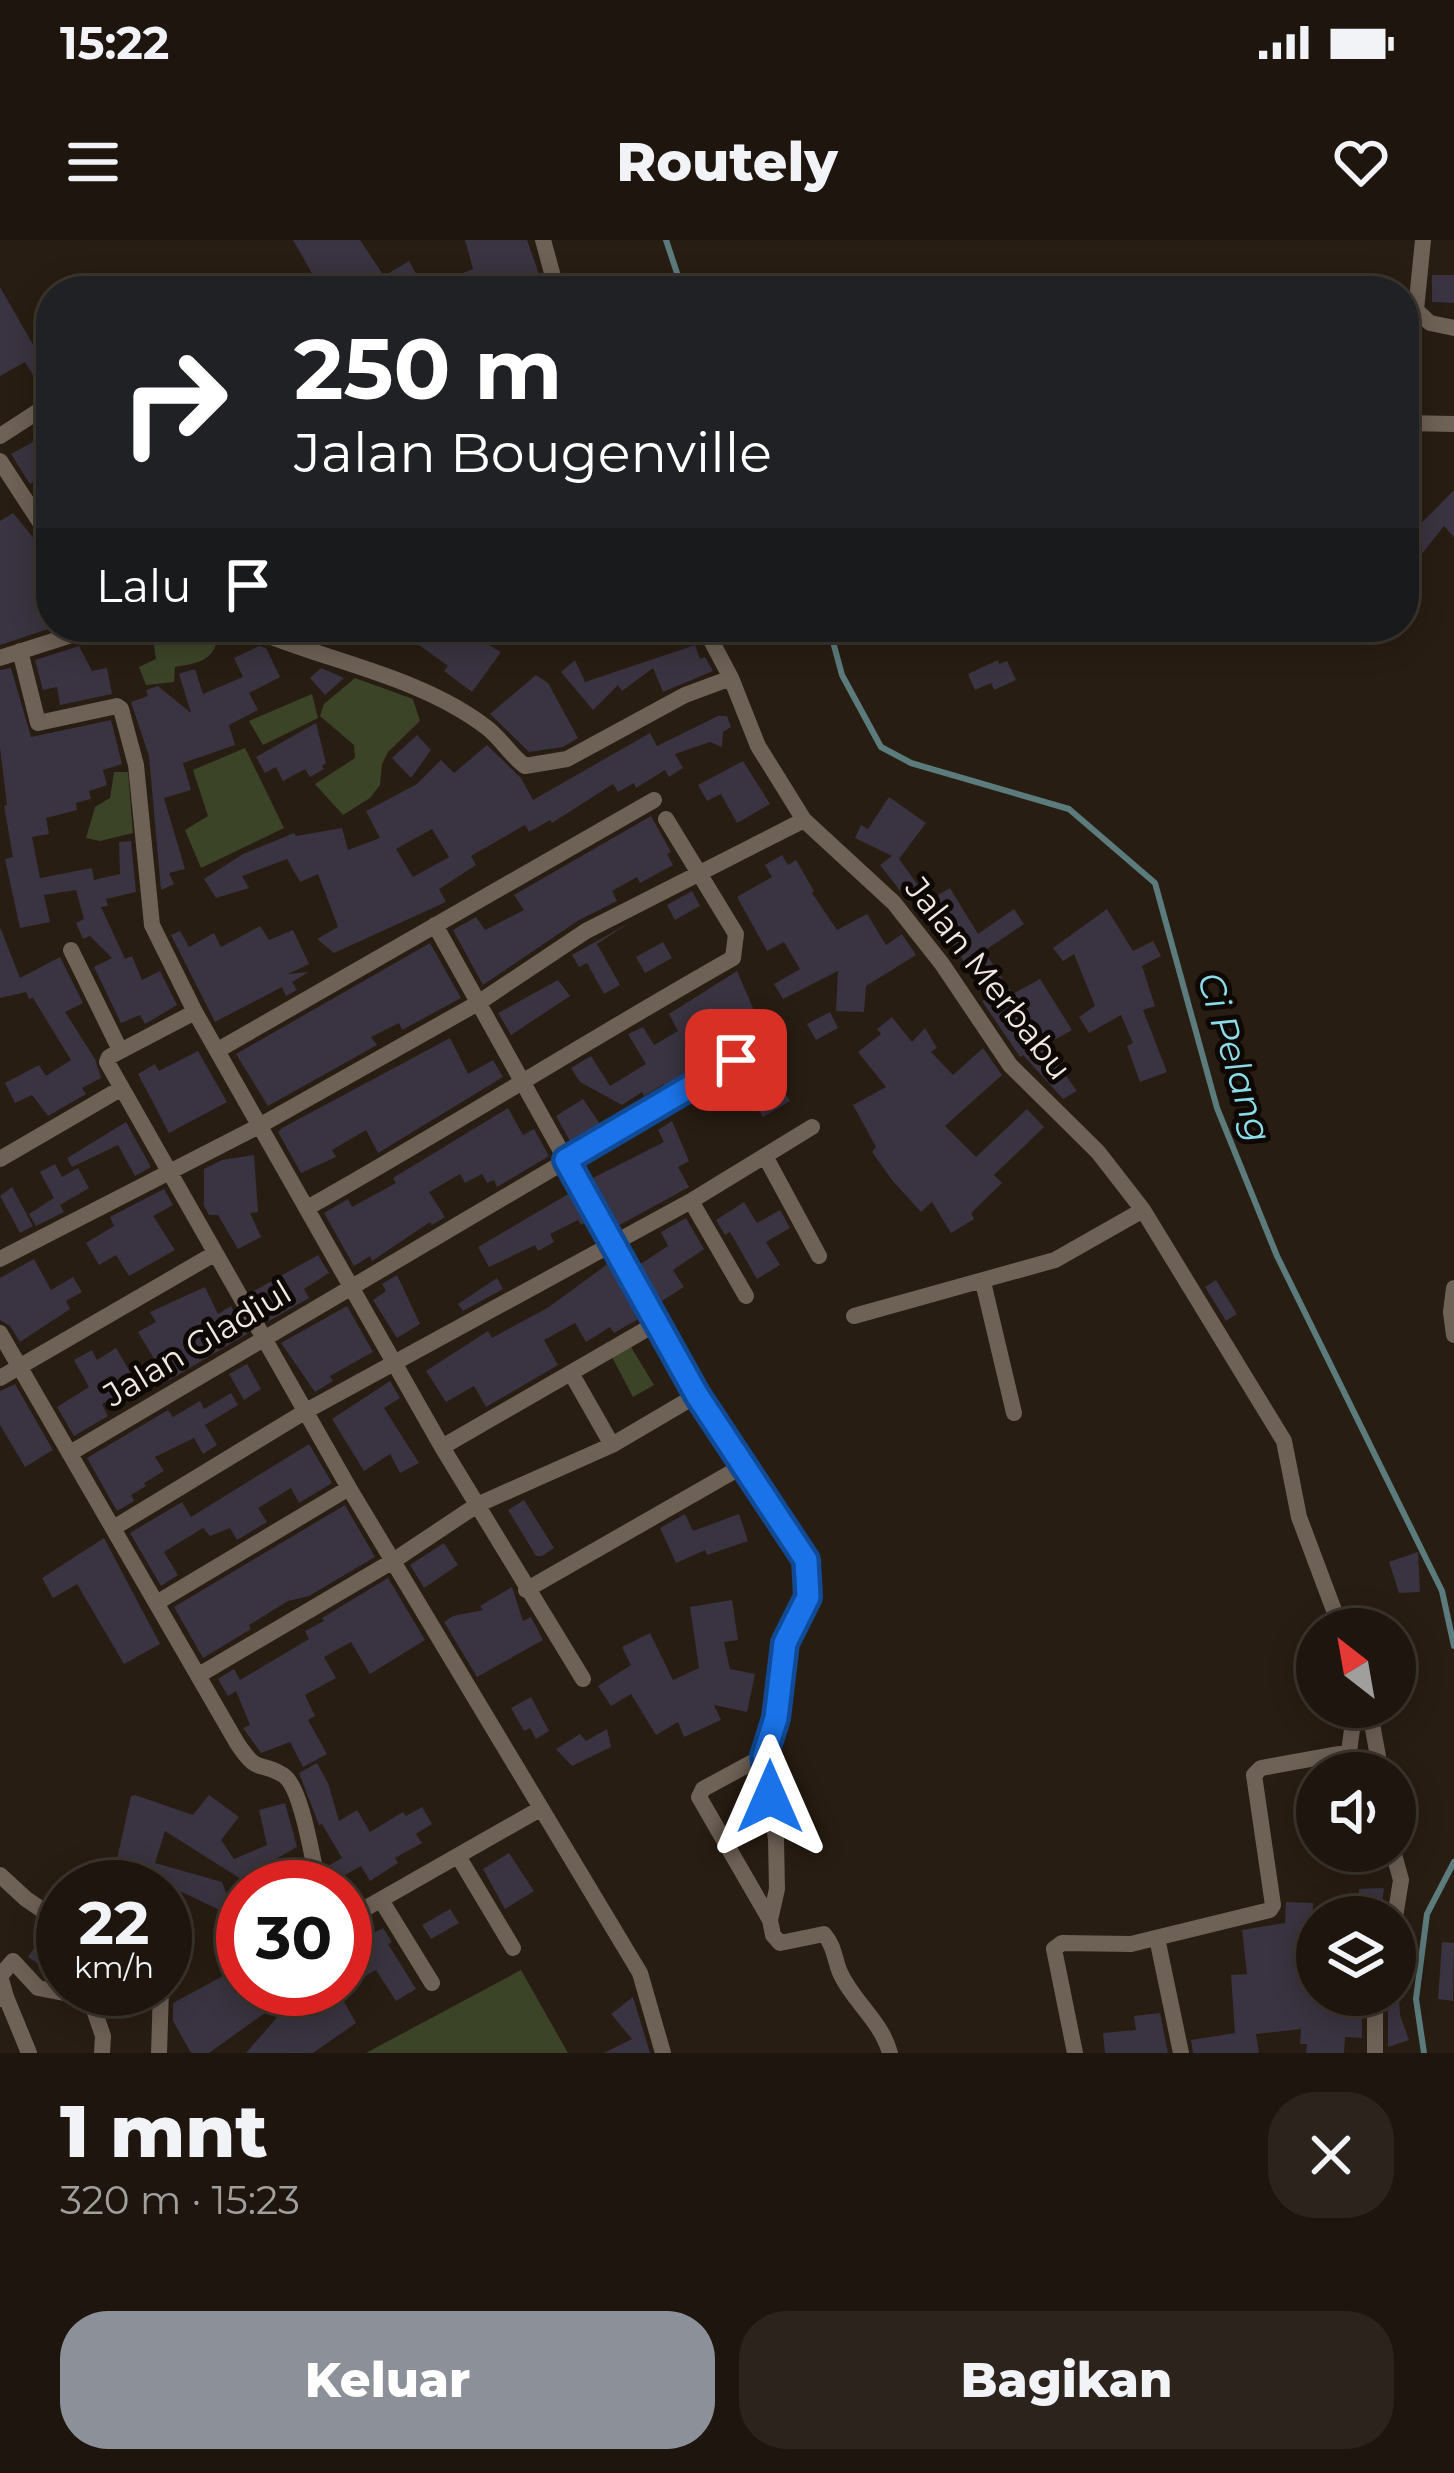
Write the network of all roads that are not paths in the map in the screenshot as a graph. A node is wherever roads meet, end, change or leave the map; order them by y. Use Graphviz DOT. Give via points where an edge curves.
graph roads {
  1 [pos="543,240"];
  2 [pos="1424,240"];
  3 [pos="553,276"];
  4 [pos="1419,284"];
  5 [pos="1419,313"];
  6 [pos="1454,328"];
  7 [pos="36,413"];
  8 [pos="1419,423"];
  9 [pos="1454,424"];
  10 [pos="0,436"];
  11 [pos="0,461"];
  12 [pos="36,516"];
  13 [pos="49,642"];
  14 [pos="281,642"];
  15 [pos="712,642"];
  16 [pos="20,651"];
  17 [pos="0,658"];
  18 [pos="731,678"];
  19 [pos="654,800"];
  20 [pos="666,819"];
  21 [pos="804,820"];
  22 [pos="697,872"];
  23 [pos="435,925"];
  24 [pos="71,950"];
  25 [pos="478,1003"];
  26 [pos="195,1012"];
  27 [pos="771,1040"];
  28 [pos="120,1050"];
  29 [pos="218,1051"];
  30 [pos="521,1083"];
  31 [pos="122,1088"];
  32 [pos="260,1126"];
  33 [pos="812,1127"];
  34 [pos="765,1156"];
  35 [pos="0,1159"];
  36 [pos="566,1160"];
  37 [pos="168,1172"];
  38 [pos="691,1201"];
  39 [pos="307,1208"];
  40 [pos="1143,1210"];
  41 [pos="614,1244"];
  42 [pos="214,1254"];
  43 [pos="819,1256"];
  44 [pos="0,1259"];
  45 [pos="982,1282"];
  46 [pos="353,1286"];
  47 [pos="1454,1288"];
  48 [pos="746,1296"];
  49 [pos="854,1316"];
  50 [pos="657,1323"];
  51 [pos="0,1333"];
  52 [pos="1454,1336"];
  53 [pos="264,1338"];
  54 [pos="396,1362"];
  55 [pos="22,1367"];
  56 [pos="571,1373"];
  57 [pos="0,1378"];
  58 [pos="697,1395"];
  59 [pos="306,1412"];
  60 [pos="1014,1413"];
  61 [pos="611,1445"];
  62 [pos="442,1448"];
  63 [pos="72,1452"];
  64 [pos="741,1467"];
  65 [pos="350,1488"];
  66 [pos="476,1505"];
  67 [pos="115,1527"];
  68 [pos="394,1561"];
  69 [pos="526,1590"];
  70 [pos="158,1602"];
  71 [pos="1333,1608"];
  72 [pos="199,1675"];
  73 [pos="583,1679"];
  74 [pos="1352,1728"];
  75 [pos="764,1756"];
  76 [pos="540,1809"];
  77 [pos="458,1856"];
  78 [pos="312,1860"];
  79 [pos="0,1875"];
  80 [pos="381,1900"];
  81 [pos="372,1905"];
  82 [pos="36,1906"];
  83 [pos="770,1920"];
  84 [pos="1157,1938"];
  85 [pos="513,1948"];
  86 [pos="432,1983"];
  87 [pos="3,1998"];
  88 [pos="160,2016"];
  89 [pos="1376,2016"];
  90 [pos="29,2053"];
  91 [pos="102,2053"];
  92 [pos="159,2053"];
  93 [pos="663,2053"];
  94 [pos="890,2053"];
  95 [pos="1075,2053"];
  96 [pos="1180,2053"];
  97 [pos="1376,2053"];
  1 -- 3 [label="street"];
  2 -- 4 [label="street"];
  5 -- 6 [label="street"];
  7 -- 10 [label="street"];
  8 -- 9 [label="street"];
  11 -- 12 [label="street"];
  13 -- 16 [label="street"];
  14 -- 18 [label="street" via="433,697 488,728 525,766 567,759"];
  15 -- 18 [label="street, Jalan Merbabu"];
  16 -- 17 [label="street"];
  16 -- 26 [label="street" via="38,723 121,709 136,765 149,916"];
  18 -- 21 [label="street, Jalan Merbabu" via="758,746"];
  19 -- 23 [label="street"];
  20 -- 22 [label="street"];
  21 -- 22 [label="street"];
  21 -- 40 [label="street, Jalan Merbabu" via="894,903 1010,1065 1098,1152"];
  22 -- 25 [label="street" via="586,931"];
  22 -- 30 [label="street" via="736,934 733,958"];
  23 -- 25 [label="street"];
  23 -- 29 [label="street"];
  24 -- 28 [label="street"];
  25 -- 30 [label="street"];
  25 -- 32 [label="street"];
  26 -- 28 [label="street"];
  26 -- 29 [label="street"];
  27 -- 36 [label="street, Jalan Gladiul"];
  28 -- 31 [label="street" via="107,1060"];
  29 -- 32 [label="street"];
  30 -- 36 [label="street"];
  30 -- 39 [label="street"];
  31 -- 35 [label="street"];
  31 -- 37 [label="street"];
  32 -- 37 [label="street"];
  32 -- 39 [label="street"];
  33 -- 34 [label="street"];
  34 -- 38 [label="street"];
  34 -- 43 [label="street"];
  36 -- 41 [label="street"];
  36 -- 46 [label="street, Jalan Gladiul"];
  37 -- 42 [label="street"];
  37 -- 44 [label="street"];
  38 -- 41 [label="street"];
  38 -- 48 [label="street"];
  39 -- 46 [label="street"];
  40 -- 45 [label="street" via="1055,1260"];
  40 -- 71 [label="street, Jalan Merbabu" via="1283,1441 1299,1517"];
  41 -- 50 [label="street"];
  41 -- 54 [label="street"];
  42 -- 53 [label="street"];
  42 -- 55 [label="street"];
  45 -- 49 [label="street"];
  45 -- 60 [label="street"];
  46 -- 53 [label="street, Jalan Gladiul"];
  46 -- 54 [label="street"];
  47 -- 52 [label="street"];
  50 -- 56 [label="street"];
  50 -- 58 [label="street"];
  51 -- 55 [label="street"];
  53 -- 59 [label="street"];
  53 -- 63 [label="street, Jalan Gladiul"];
  54 -- 59 [label="street"];
  54 -- 62 [label="street"];
  55 -- 57 [label="street"];
  55 -- 63 [label="street"];
  56 -- 61 [label="street"];
  56 -- 62 [label="street"];
  58 -- 61 [label="street"];
  58 -- 64 [label="street"];
  59 -- 65 [label="street"];
  59 -- 67 [label="street"];
  61 -- 66 [label="street"];
  62 -- 66 [label="street"];
  63 -- 67 [label="street"];
  64 -- 69 [label="street"];
  64 -- 75 [label="street" via="806,1560 808,1580 785,1643"];
  65 -- 68 [label="street"];
  65 -- 70 [label="street"];
  66 -- 68 [label="street"];
  66 -- 69 [label="street"];
  67 -- 70 [label="street"];
  68 -- 72 [label="street"];
  68 -- 76 [label="street"];
  69 -- 73 [label="street"];
  70 -- 72 [label="street"];
  72 -- 78 [label="street" via="249,1761 283,1774 295,1790"];
  74 -- 84 [label="street" via="1348,1753 1254,1775 1270,1910"];
  75 -- 83 [label="street" via="777,1873"];
  75 -- 83 [label="street" via="699,1797"];
  76 -- 77 [label="street"];
  76 -- 93 [label="street" via="640,1973"];
  77 -- 80 [label="street"];
  77 -- 85 [label="street"];
  79 -- 82 [label="street"];
  80 -- 81 [label="street"];
  80 -- 86 [label="street"];
  83 -- 94 [label="street" via="780,1943 824,1934"];
  84 -- 95 [label="street" via="1054,1949"];
  84 -- 96 [label="street"];
  87 -- 90 [label="street"];
  87 -- 91 [label="street" via="0,1976 13,1961 38,1988 90,1998"];
  88 -- 92 [label="street"];
  89 -- 97 [label="street"];
}
